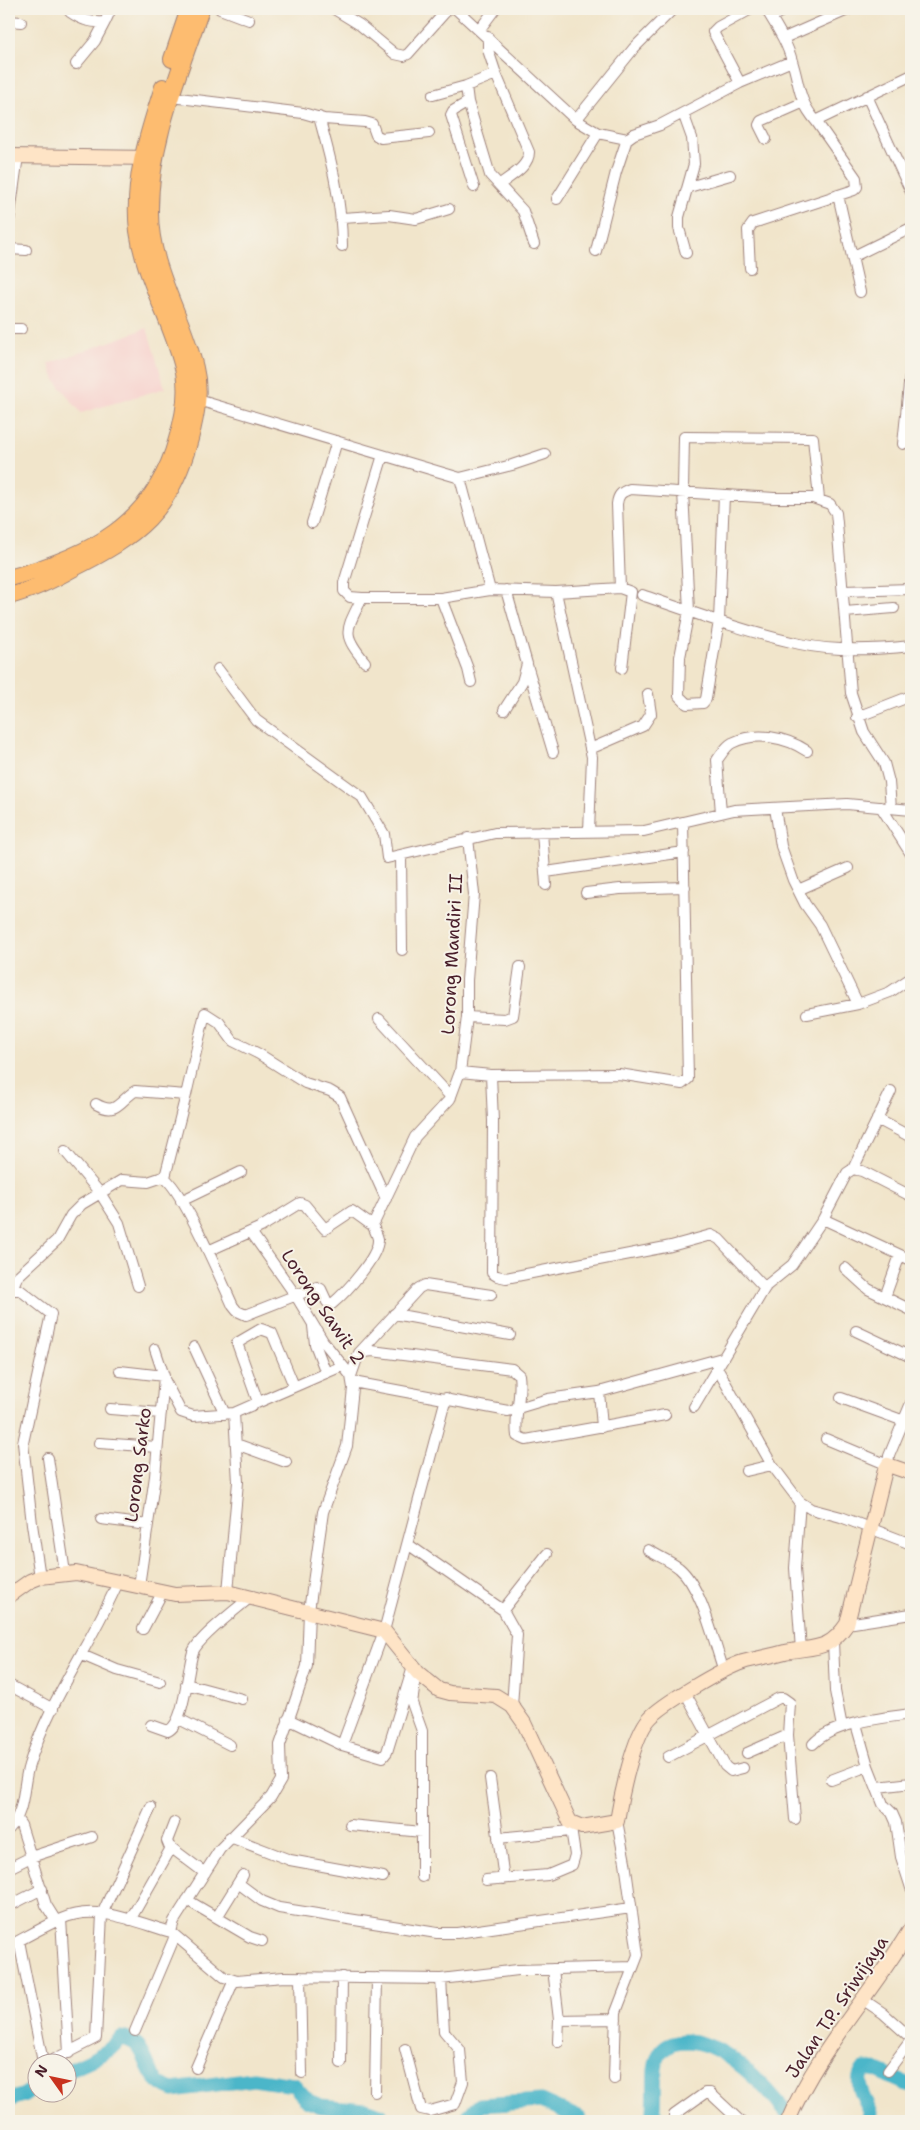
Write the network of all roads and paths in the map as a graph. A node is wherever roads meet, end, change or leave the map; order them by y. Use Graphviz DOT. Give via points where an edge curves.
graph roads {
  1 [pos="111,9"];
  2 [pos="189,9"];
  3 [pos="201,9"];
  4 [pos="220,9"];
  5 [pos="334,9"];
  6 [pos="448,9"];
  7 [pos="456,9"];
  8 [pos="495,9"];
  9 [pos="673,9"];
  10 [pos="751,9"];
  11 [pos="786,9"];
  12 [pos="850,9"];
  13 [pos="70,12"];
  14 [pos="768,13"];
  15 [pos="249,20"];
  16 [pos="9,21"];
  17 [pos="22,22"];
  18 [pos="105,22"];
  19 [pos="480,29"];
  20 [pos="488,37"];
  21 [pos="784,38"];
  22 [pos="792,61"];
  23 [pos="76,64"];
  24 [pos="496,74"];
  25 [pos="910,76"];
  26 [pos="740,83"];
  27 [pos="466,86"];
  28 [pos="433,95"];
  29 [pos="867,96"];
  30 [pos="171,97"];
  31 [pos="468,102"];
  32 [pos="802,103"];
  33 [pos="683,113"];
  34 [pos="319,117"];
  35 [pos="576,120"];
  36 [pos="816,121"];
  37 [pos="429,133"];
  38 [pos="598,133"];
  39 [pos="627,139"];
  40 [pos="766,139"];
  41 [pos="11,161"];
  42 [pos="148,161"];
  43 [pos="730,175"];
  44 [pos="499,185"];
  45 [pos="474,187"];
  46 [pos="689,187"];
  47 [pos="911,192"];
  48 [pos="838,195"];
  49 [pos="557,199"];
  50 [pos="449,209"];
  51 [pos="342,218"];
  52 [pos="9,221"];
  53 [pos="911,228"];
  54 [pos="534,244"];
  55 [pos="342,246"];
  56 [pos="9,249"];
  57 [pos="26,250"];
  58 [pos="596,251"];
  59 [pos="686,252"];
  60 [pos="852,257"];
  61 [pos="750,268"];
  62 [pos="860,292"];
  63 [pos="9,329"];
  64 [pos="21,329"];
  65 [pos="911,366"];
  66 [pos="198,400"];
  67 [pos="337,441"];
  68 [pos="903,444"];
  69 [pos="545,454"];
  70 [pos="383,455"];
  71 [pos="460,478"];
  72 [pos="683,491"];
  73 [pos="724,495"];
  74 [pos="819,499"];
  75 [pos="312,523"];
  76 [pos="9,578"];
  77 [pos="620,588"];
  78 [pos="911,589"];
  79 [pos="490,590"];
  80 [pos="506,590"];
  81 [pos="844,590"];
  82 [pos="556,592"];
  83 [pos="642,595"];
  84 [pos="9,596"];
  85 [pos="362,598"];
  86 [pos="441,598"];
  87 [pos="894,608"];
  88 [pos="689,611"];
  89 [pos="845,612"];
  90 [pos="719,621"];
  91 [pos="911,646"];
  92 [pos="847,649"];
  93 [pos="365,662"];
  94 [pos="527,664"];
  95 [pos="622,668"];
  96 [pos="218,669"];
  97 [pos="471,682"];
  98 [pos="648,694"];
  99 [pos="911,696"];
  100 [pos="504,710"];
  101 [pos="857,717"];
  102 [pos="590,749"];
  103 [pos="807,751"];
  104 [pos="553,752"];
  105 [pos="886,807"];
  106 [pos="775,808"];
  107 [pos="911,810"];
  108 [pos="721,813"];
  109 [pos="683,822"];
  110 [pos="589,831"];
  111 [pos="542,832"];
  112 [pos="468,838"];
  113 [pos="684,852"];
  114 [pos="911,854"];
  115 [pos="401,855"];
  116 [pos="848,868"];
  117 [pos="546,872"];
  118 [pos="546,885"];
  119 [pos="685,887"];
  120 [pos="798,890"];
  121 [pos="586,893"];
  122 [pos="402,950"];
  123 [pos="520,967"];
  124 [pos="911,978"];
  125 [pos="858,1004"];
  126 [pos="807,1014"];
  127 [pos="467,1017"];
  128 [pos="379,1019"];
  129 [pos="460,1072"];
  130 [pos="491,1075"];
  131 [pos="891,1091"];
  132 [pos="186,1095"];
  133 [pos="451,1097"];
  134 [pos="96,1104"];
  135 [pos="878,1119"];
  136 [pos="911,1136"];
  137 [pos="65,1151"];
  138 [pos="852,1169"];
  139 [pos="241,1172"];
  140 [pos="165,1178"];
  141 [pos="100,1193"];
  142 [pos="911,1196"];
  143 [pos="386,1199"];
  144 [pos="181,1201"];
  145 [pos="823,1218"];
  146 [pos="372,1224"];
  147 [pos="251,1232"];
  148 [pos="208,1251"];
  149 [pos="900,1255"];
  150 [pos="911,1260"];
  151 [pos="845,1268"];
  152 [pos="138,1286"];
  153 [pos="765,1288"];
  154 [pos="10,1290"];
  155 [pos="492,1295"];
  156 [pos="296,1296"];
  157 [pos="884,1297"];
  158 [pos="911,1310"];
  159 [pos="394,1314"];
  160 [pos="313,1326"];
  161 [pos="856,1331"];
  162 [pos="510,1335"];
  163 [pos="194,1347"];
  164 [pos="155,1349"];
  165 [pos="359,1353"];
  166 [pos="911,1357"];
  167 [pos="722,1358"];
  168 [pos="342,1366"];
  169 [pos="717,1368"];
  170 [pos="120,1371"];
  171 [pos="326,1373"];
  172 [pos="164,1377"];
  173 [pos="352,1379"];
  174 [pos="294,1386"];
  175 [pos="600,1392"];
  176 [pos="446,1398"];
  177 [pos="841,1398"];
  178 [pos="258,1402"];
  179 [pos="911,1402"];
  180 [pos="694,1407"];
  181 [pos="110,1409"];
  182 [pos="516,1410"];
  183 [pos="160,1413"];
  184 [pos="229,1413"];
  185 [pos="665,1415"];
  186 [pos="904,1421"];
  187 [pos="602,1428"];
  188 [pos="826,1439"];
  189 [pos="99,1443"];
  190 [pos="236,1444"];
  191 [pos="157,1447"];
  192 [pos="48,1458"];
  193 [pos="286,1462"];
  194 [pos="772,1465"];
  195 [pos="888,1465"];
  196 [pos="746,1470"];
  197 [pos="911,1473"];
  198 [pos="800,1502"];
  199 [pos="101,1519"];
  200 [pos="148,1525"];
  201 [pos="870,1528"];
  202 [pos="409,1544"];
  203 [pos="911,1544"];
  204 [pos="648,1550"];
  205 [pos="547,1554"];
  206 [pos="65,1573"];
  207 [pos="40,1577"];
  208 [pos="119,1580"];
  209 [pos="139,1586"];
  210 [pos="162,1591"];
  211 [pos="228,1592"];
  212 [pos="9,1596"];
  213 [pos="252,1596"];
  214 [pos="503,1610"];
  215 [pos="309,1611"];
  216 [pos="911,1614"];
  217 [pos="847,1624"];
  218 [pos="143,1629"];
  219 [pos="384,1631"];
  220 [pos="833,1641"];
  221 [pos="801,1650"];
  222 [pos="82,1655"];
  223 [pos="416,1670"];
  224 [pos="724,1671"];
  225 [pos="160,1682"];
  226 [pos="186,1684"];
  227 [pos="9,1685"];
  228 [pos="686,1694"];
  229 [pos="242,1699"];
  230 [pos="512,1706"];
  231 [pos="53,1709"];
  232 [pos="911,1714"];
  233 [pos="179,1719"];
  234 [pos="288,1719"];
  235 [pos="856,1724"];
  236 [pos="151,1725"];
  237 [pos="842,1727"];
  238 [pos="788,1735"];
  239 [pos="708,1736"];
  240 [pos="813,1744"];
  241 [pos="230,1745"];
  242 [pos="342,1745"];
  243 [pos="747,1753"];
  244 [pos="668,1757"];
  245 [pos="868,1766"];
  246 [pos="743,1768"];
  247 [pos="490,1778"];
  248 [pos="831,1780"];
  249 [pos="911,1783"];
  250 [pos="878,1787"];
  251 [pos="151,1807"];
  252 [pos="17,1819"];
  253 [pos="795,1819"];
  254 [pos="617,1821"];
  255 [pos="174,1824"];
  256 [pos="350,1825"];
  257 [pos="571,1826"];
  258 [pos="9,1829"];
  259 [pos="422,1832"];
  260 [pos="92,1837"];
  261 [pos="230,1837"];
  262 [pos="498,1838"];
  263 [pos="171,1848"];
  264 [pos="31,1857"];
  265 [pos="9,1868"];
  266 [pos="204,1873"];
  267 [pos="383,1877"];
  268 [pos="422,1877"];
  269 [pos="504,1879"];
  270 [pos="486,1880"];
  271 [pos="911,1888"];
  272 [pos="42,1890"];
  273 [pos="187,1900"];
  274 [pos="9,1906"];
  275 [pos="632,1908"];
  276 [pos="102,1914"];
  277 [pos="217,1917"];
  278 [pos="58,1920"];
  279 [pos="130,1920"];
  280 [pos="911,1928"];
  281 [pos="173,1934"];
  282 [pos="19,1941"];
  283 [pos="262,1941"];
  284 [pos="9,1946"];
  285 [pos="633,1967"];
  286 [pos="553,1969"];
  287 [pos="300,1977"];
  288 [pos="342,1978"];
  289 [pos="377,1978"];
  290 [pos="441,1979"];
  291 [pos="234,1980"];
  292 [pos="862,1999"];
  293 [pos="616,2019"];
  294 [pos="559,2020"];
  295 [pos="135,2031"];
  296 [pos="911,2039"];
  297 [pos="558,2042"];
  298 [pos="405,2049"];
  299 [pos="41,2052"];
  300 [pos="69,2052"];
  301 [pos="71,2052"];
  302 [pos="341,2063"];
  303 [pos="196,2068"];
  304 [pos="888,2071"];
  305 [pos="302,2073"];
  306 [pos="614,2079"];
  307 [pos="375,2092"];
  308 [pos="674,2115"];
  309 [pos="740,2121"];
  310 [pos="788,2121"];
  1 -- 18 [label="street"];
  2 -- 42 [label="main road"];
  3 -- 30 [label="main road"];
  4 -- 15 [label="street"];
  5 -- 6 [label="street" via="360,25 395,54 404,56"];
  7 -- 19 [label="street"];
  8 -- 19 [label="street"];
  9 -- 35 [label="street" via="634,48"];
  10 -- 26 [label="street" via="713,32"];
  11 -- 14 [label="street"];
  12 -- 21 [label="street"];
  13 -- 18 [label="street" via="86,21"];
  14 -- 21 [label="street"];
  16 -- 17 [label="street"];
  18 -- 23 [label="street" via="95,41"];
  19 -- 20 [label="street"];
  20 -- 24 [label="street" via="488,50"];
  20 -- 35 [label="street"];
  21 -- 22 [label="street"];
  22 -- 26 [label="street"];
  22 -- 32 [label="street"];
  24 -- 27 [label="street"];
  24 -- 44 [label="street" via="529,152 525,164"];
  25 -- 29 [label="street"];
  26 -- 33 [label="street"];
  27 -- 28 [label="street"];
  27 -- 31 [label="street"];
  29 -- 36 [label="street"];
  29 -- 47 [label="street"];
  30 -- 34 [label="street"];
  30 -- 42 [label="main road"];
  31 -- 44 [label="street" via="490,175"];
  31 -- 45 [label="street" via="451,115"];
  32 -- 36 [label="street"];
  32 -- 40 [label="street" via="761,121 759,126"];
  33 -- 39 [label="street"];
  33 -- 46 [label="street" via="692,138 694,164"];
  34 -- 37 [label="street" via="372,124 376,135 381,138"];
  34 -- 51 [label="street" via="335,174"];
  35 -- 38 [label="street"];
  36 -- 48 [label="street" via="857,183 854,190"];
  38 -- 39 [label="street"];
  38 -- 49 [label="street"];
  39 -- 58 [label="street"];
  41 -- 42 [label="street"];
  41 -- 52 [label="street"];
  42 -- 66 [label="main road" via="154,247 196,369"];
  42 -- 76 [label="main road" via="137,214 138,232 156,298 184,372 186,399 173,456 152,497 132,519 72,556"];
  43 -- 46 [label="street"];
  44 -- 54 [label="street" via="523,211"];
  46 -- 59 [label="street" via="679,217"];
  48 -- 60 [label="street"];
  48 -- 61 [label="street" via="752,223 748,230"];
  50 -- 51 [label="street" via="416,218 390,215"];
  51 -- 55 [label="street"];
  53 -- 60 [label="street"];
  56 -- 57 [label="street"];
  60 -- 62 [label="street"];
  63 -- 64 [label="street"];
  65 -- 68 [label="street"];
  66 -- 67 [label="street"];
  66 -- 84 [label="main road" via="184,460 175,483 162,504 140,528 113,548 30,591"];
  67 -- 70 [label="street"];
  67 -- 75 [label="street"];
  69 -- 71 [label="street"];
  70 -- 71 [label="street"];
  70 -- 85 [label="street" via="344,583 344,591 350,597"];
  71 -- 79 [label="street"];
  72 -- 73 [label="street"];
  72 -- 74 [label="street" via="684,437 813,438"];
  72 -- 77 [label="street" via="630,489 618,497"];
  72 -- 88 [label="street"];
  73 -- 74 [label="street"];
  73 -- 90 [label="street"];
  74 -- 81 [label="street" via="830,504 836,513"];
  77 -- 82 [label="street"];
  77 -- 95 [label="street" via="631,592"];
  78 -- 81 [label="street"];
  79 -- 80 [label="street"];
  79 -- 86 [label="street"];
  80 -- 82 [label="street"];
  80 -- 94 [label="street"];
  81 -- 89 [label="street"];
  82 -- 102 [label="street"];
  83 -- 88 [label="street"];
  85 -- 86 [label="street"];
  85 -- 93 [label="street" via="349,624 347,636"];
  86 -- 97 [label="street"];
  87 -- 89 [label="street"];
  88 -- 90 [label="street"];
  88 -- 90 [label="street" via="680,657 678,696 687,704 703,704 706,699"];
  89 -- 92 [label="street"];
  90 -- 92 [label="street" via="801,644"];
  91 -- 92 [label="street"];
  92 -- 101 [label="street"];
  94 -- 100 [label="street" via="522,682"];
  94 -- 104 [label="street"];
  96 -- 115 [label="street" via="256,720 362,797 384,834 387,858"];
  98 -- 102 [label="street" via="651,714 643,726"];
  99 -- 101 [label="street"];
  101 -- 105 [label="street" via="869,743 884,763 889,782"];
  102 -- 110 [label="street"];
  103 -- 108 [label="street" via="780,737 732,743 717,760"];
  105 -- 106 [label="street" via="847,804"];
  105 -- 107 [label="street"];
  105 -- 114 [label="street"];
  106 -- 108 [label="street"];
  106 -- 120 [label="street" via="780,846"];
  108 -- 109 [label="street"];
  109 -- 110 [label="street" via="644,831"];
  109 -- 113 [label="street"];
  110 -- 111 [label="street"];
  111 -- 112 [label="street" via="495,833"];
  111 -- 117 [label="street"];
  112 -- 115 [label="street"];
  112 -- 127 [label="street, Lorong Mandiri II" via="474,894"];
  113 -- 117 [label="street"];
  113 -- 119 [label="street"];
  115 -- 122 [label="street"];
  116 -- 120 [label="street"];
  117 -- 118 [label="street"];
  119 -- 121 [label="street"];
  119 -- 130 [label="street" via="686,1082 620,1074"];
  120 -- 125 [label="street" via="820,925"];
  123 -- 127 [label="street" via="513,1016 505,1019"];
  124 -- 125 [label="street" via="890,992"];
  125 -- 126 [label="street"];
  127 -- 129 [label="street, Lorong Mandiri II"];
  128 -- 133 [label="street"];
  129 -- 130 [label="street"];
  129 -- 133 [label="street, Lorong Mandiri II"];
  130 -- 153 [label="street" via="492,1273 506,1278 711,1235 719,1239"];
  131 -- 135 [label="street"];
  132 -- 134 [label="street" via="135,1091 116,1107 103,1109"];
  132 -- 140 [label="street"];
  132 -- 143 [label="street" via="205,1013 219,1022 233,1041 305,1083 340,1097"];
  133 -- 143 [label="street" via="418,1132"];
  135 -- 136 [label="street"];
  135 -- 138 [label="street"];
  137 -- 141 [label="street"];
  138 -- 142 [label="street"];
  138 -- 145 [label="street"];
  139 -- 144 [label="street"];
  140 -- 141 [label="street" via="148,1182 122,1180"];
  140 -- 144 [label="street"];
  141 -- 152 [label="street" via="123,1231"];
  141 -- 154 [label="street" via="71,1215 59,1238 17,1277"];
  143 -- 146 [label="street"];
  144 -- 148 [label="street"];
  145 -- 149 [label="street"];
  145 -- 153 [label="street" via="789,1268"];
  146 -- 147 [label="street" via="352,1211 325,1229 300,1203"];
  146 -- 156 [label="street" via="377,1244 362,1273 347,1291 330,1304 317,1287"];
  147 -- 148 [label="street"];
  147 -- 156 [label="street, Lorong Sawit 2"];
  148 -- 156 [label="street" via="237,1311 246,1315"];
  149 -- 150 [label="street"];
  149 -- 157 [label="street"];
  151 -- 157 [label="street" via="868,1289"];
  153 -- 167 [label="street"];
  154 -- 207 [label="street" via="20,1290 51,1314 23,1443"];
  155 -- 159 [label="street" via="425,1285 418,1288"];
  156 -- 160 [label="street, Lorong Sawit 2"];
  157 -- 158 [label="street"];
  159 -- 162 [label="street"];
  159 -- 165 [label="street"];
  160 -- 168 [label="street, Lorong Sawit 2"];
  160 -- 171 [label="street" via="315,1344"];
  161 -- 166 [label="street"];
  163 -- 184 [label="street"];
  164 -- 172 [label="street, Lorong Sarko"];
  165 -- 173 [label="street"];
  165 -- 182 [label="street" via="372,1351 512,1369 520,1381"];
  167 -- 169 [label="street"];
  167 -- 175 [label="street"];
  168 -- 171 [label="street"];
  168 -- 173 [label="street, Lorong Sawit 2"];
  169 -- 180 [label="street"];
  169 -- 194 [label="street"];
  170 -- 172 [label="street"];
  171 -- 174 [label="street"];
  172 -- 183 [label="street, Lorong Sarko"];
  172 -- 184 [label="street" via="181,1412 186,1415"];
  173 -- 176 [label="street"];
  173 -- 215 [label="street, Lorong Sawit 2" via="347,1446 323,1512"];
  174 -- 178 [label="street"];
  174 -- 178 [label="street" via="272,1333 261,1329 237,1343"];
  175 -- 182 [label="street" via="548,1400"];
  175 -- 187 [label="street"];
  176 -- 182 [label="street"];
  176 -- 202 [label="street"];
  177 -- 186 [label="street"];
  178 -- 184 [label="street"];
  179 -- 186 [label="street"];
  181 -- 183 [label="street"];
  182 -- 187 [label="street" via="517,1436 526,1440"];
  183 -- 191 [label="street, Lorong Sarko"];
  184 -- 190 [label="street"];
  185 -- 187 [label="street"];
  186 -- 195 [label="street"];
  188 -- 195 [label="street"];
  189 -- 191 [label="street"];
  190 -- 193 [label="street"];
  190 -- 211 [label="street" via="238,1482"];
  191 -- 200 [label="street, Lorong Sarko"];
  192 -- 206 [label="street"];
  194 -- 196 [label="street"];
  194 -- 198 [label="street"];
  195 -- 197 [label="street"];
  195 -- 201 [label="street"];
  198 -- 201 [label="street" via="811,1509"];
  198 -- 221 [label="street" via="796,1568"];
  199 -- 200 [label="street"];
  200 -- 209 [label="street, Lorong Sarko"];
  201 -- 203 [label="street"];
  201 -- 217 [label="street"];
  202 -- 214 [label="street"];
  202 -- 219 [label="street"];
  204 -- 224 [label="street" via="679,1568 690,1581"];
  205 -- 214 [label="street"];
  206 -- 207 [label="street"];
  206 -- 208 [label="street"];
  207 -- 212 [label="street"];
  208 -- 209 [label="street"];
  208 -- 222 [label="street"];
  209 -- 210 [label="street"];
  210 -- 211 [label="street" via="175,1594"];
  210 -- 218 [label="street"];
  211 -- 213 [label="street"];
  213 -- 215 [label="street"];
  213 -- 226 [label="street" via="198,1643"];
  214 -- 230 [label="street" via="517,1635"];
  215 -- 219 [label="street"];
  215 -- 234 [label="street, Lorong Sawit 2" via="307,1666"];
  216 -- 217 [label="street"];
  217 -- 220 [label="street"];
  219 -- 223 [label="street"];
  219 -- 242 [label="street"];
  220 -- 221 [label="street" via="818,1648"];
  220 -- 237 [label="street" via="835,1691"];
  221 -- 224 [label="street" via="742,1662"];
  222 -- 225 [label="street" via="117,1670"];
  222 -- 231 [label="street"];
  223 -- 230 [label="street" via="439,1690 496,1696"];
  223 -- 242 [label="street" via="383,1757"];
  223 -- 259 [label="street" via="411,1698 422,1731"];
  224 -- 228 [label="street"];
  226 -- 229 [label="street"];
  226 -- 233 [label="street"];
  227 -- 231 [label="street"];
  228 -- 239 [label="street"];
  228 -- 254 [label="street" via="661,1708 648,1720 637,1743"];
  230 -- 257 [label="street" via="524,1723"];
  231 -- 252 [label="street" via="29,1766"];
  232 -- 235 [label="street"];
  233 -- 236 [label="street" via="168,1732"];
  233 -- 241 [label="street"];
  234 -- 242 [label="street"];
  234 -- 261 [label="street, Lorong Sawit 2" via="280,1745 282,1772 277,1790"];
  235 -- 237 [label="street"];
  235 -- 245 [label="street"];
  237 -- 240 [label="street"];
  238 -- 239 [label="street" via="790,1704 783,1698"];
  238 -- 243 [label="street"];
  238 -- 253 [label="street"];
  239 -- 244 [label="street"];
  239 -- 246 [label="street" via="728,1770"];
  245 -- 248 [label="street"];
  245 -- 250 [label="street"];
  247 -- 262 [label="street"];
  249 -- 250 [label="street"];
  250 -- 271 [label="street" via="883,1804 896,1822 901,1857"];
  251 -- 276 [label="street"];
  252 -- 258 [label="street"];
  252 -- 264 [label="street"];
  254 -- 257 [label="street"];
  254 -- 275 [label="street"];
  255 -- 263 [label="street" via="168,1841"];
  256 -- 259 [label="street"];
  257 -- 262 [label="street"];
  257 -- 269 [label="street" via="575,1855 572,1865 548,1875"];
  259 -- 268 [label="street"];
  260 -- 264 [label="street"];
  261 -- 266 [label="street, Lorong Sawit 2"];
  261 -- 267 [label="street" via="290,1860"];
  262 -- 269 [label="street"];
  263 -- 266 [label="street"];
  263 -- 279 [label="street"];
  264 -- 265 [label="street"];
  264 -- 272 [label="street"];
  266 -- 273 [label="street, Lorong Sawit 2"];
  269 -- 270 [label="street"];
  272 -- 274 [label="street"];
  272 -- 278 [label="street" via="48,1908"];
  273 -- 277 [label="street"];
  273 -- 281 [label="street, Lorong Sawit 2" via="171,1927"];
  275 -- 277 [label="street" via="437,1933 279,1908 262,1901 241,1879"];
  275 -- 285 [label="street" via="638,1955"];
  276 -- 278 [label="street" via="78,1914"];
  276 -- 279 [label="street"];
  276 -- 301 [label="street" via="96,2038"];
  277 -- 283 [label="street"];
  278 -- 282 [label="street"];
  278 -- 300 [label="street"];
  279 -- 281 [label="street"];
  280 -- 292 [label="street, Jalan T.P. Sriwijaya" via="894,1958"];
  281 -- 291 [label="street" via="224,1977"];
  281 -- 295 [label="street, Lorong Sawit 2"];
  282 -- 284 [label="street"];
  282 -- 299 [label="street"];
  285 -- 286 [label="street"];
  285 -- 293 [label="street"];
  286 -- 290 [label="street"];
  286 -- 294 [label="street"];
  287 -- 288 [label="street"];
  287 -- 291 [label="street"];
  287 -- 305 [label="street"];
  288 -- 289 [label="street"];
  288 -- 302 [label="street"];
  289 -- 290 [label="street"];
  289 -- 307 [label="street"];
  290 -- 298 [label="street" via="444,2031 460,2050 463,2082 455,2104 430,2111 420,2109"];
  291 -- 303 [label="street"];
  292 -- 296 [label="street"];
  292 -- 310 [label="street, Jalan T.P. Sriwijaya" via="807,2080"];
  293 -- 294 [label="street"];
  293 -- 306 [label="street"];
  294 -- 297 [label="street"];
  296 -- 304 [label="street"];
  308 -- 309 [label="street" via="705,2093 710,2093"];
}
